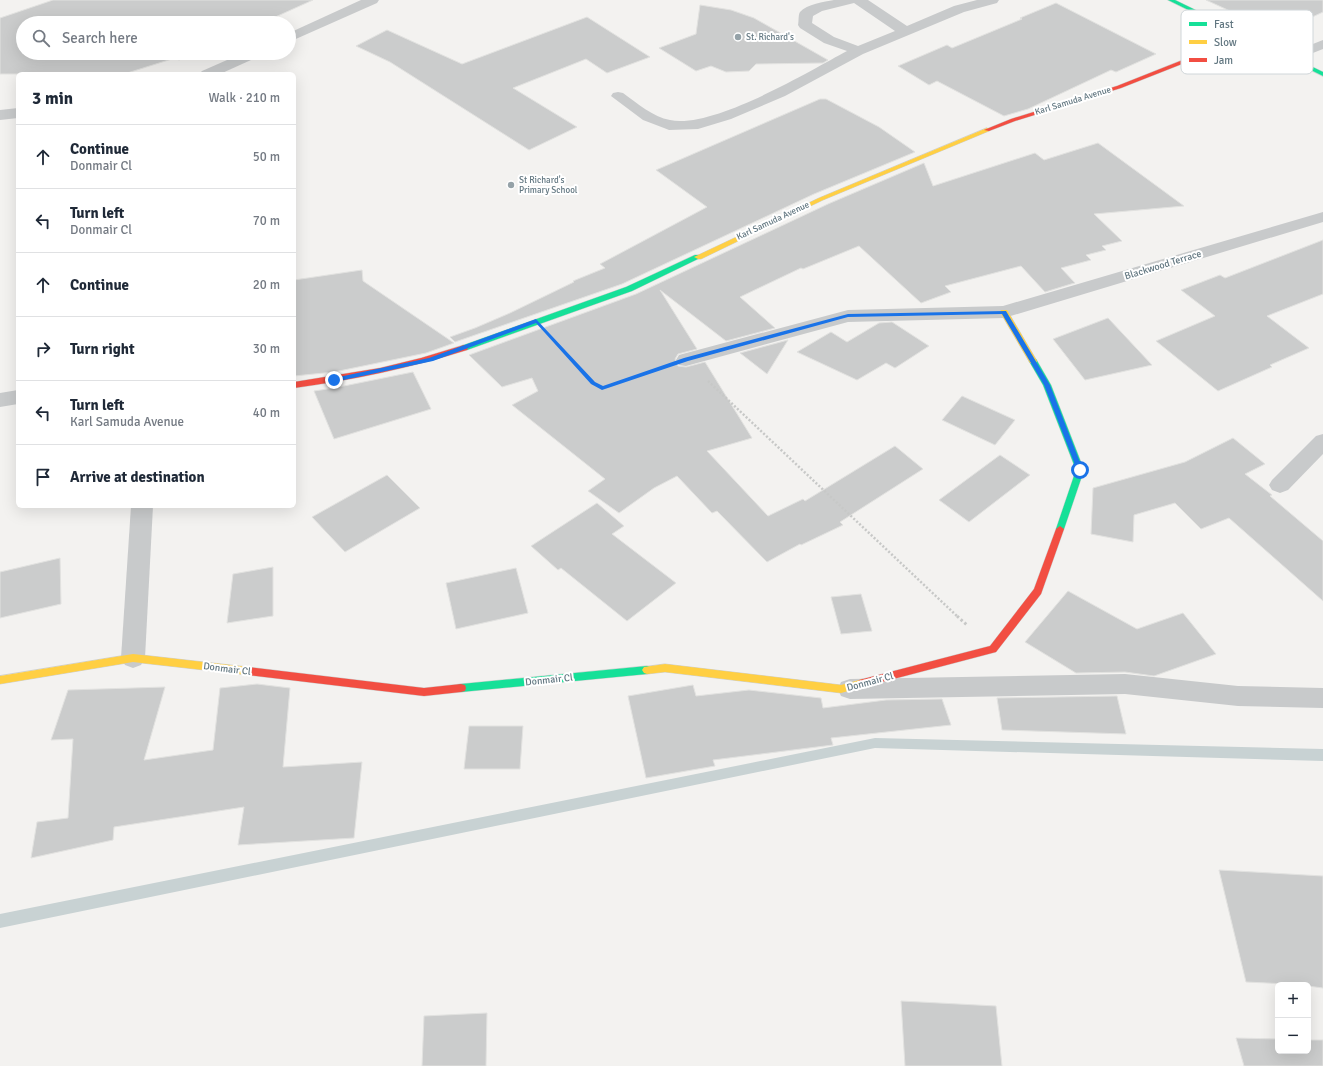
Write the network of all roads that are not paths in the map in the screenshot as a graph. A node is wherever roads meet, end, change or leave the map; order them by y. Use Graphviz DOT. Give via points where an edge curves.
graph roads {
  1 [pos="372,0"];
  2 [pos="850,0"];
  3 [pos="859,0"];
  4 [pos="992,0"];
  5 [pos="1171,0"];
  6 [pos="1191,10"];
  7 [pos="905,31"];
  8 [pos="296,35"];
  9 [pos="1323,44"];
  10 [pos="1313,48"];
  11 [pos="858,51"];
  12 [pos="239,60"];
  13 [pos="1181,63"];
  14 [pos="1313,69"];
  15 [pos="211,72"];
  16 [pos="1323,74"];
  17 [pos="618,96"];
  18 [pos="16,113"];
  19 [pos="0,115"];
  20 [pos="1323,217"];
  21 [pos="1004,312"];
  22 [pos="686,360"];
  23 [pos="296,385"];
  24 [pos="16,397"];
  25 [pos="0,400"];
  26 [pos="1323,441"];
  27 [pos="1280,485"];
  28 [pos="142,508"];
  29 [pos="133,658"];
  30 [pos="0,680"];
  31 [pos="841,690"];
  32 [pos="1323,698"];
  1 -- 8 [label="street"];
  2 -- 11 [label="lane" via="817,8 806,14 805,24 829,40"];
  3 -- 7 [label="lane"];
  4 -- 7 [label="lane" via="959,9"];
  5 -- 6 [label="street"];
  7 -- 11 [label="lane"];
  9 -- 10 [label="street"];
  11 -- 17 [label="lane" via="780,94 726,116 698,124 669,125 648,117"];
  12 -- 15 [label="street"];
  13 -- 23 [label="street, Karl Samuda Avenue" via="1119,87 970,136 821,199 629,289 430,360 334,380"];
  14 -- 16 [label="street"];
  18 -- 19 [label="street"];
  20 -- 21 [label="street, Blackwood Terrace"];
  21 -- 22 [label="street" via="848,316"];
  21 -- 31 [label="street, Donmair Cl" via="1047,385 1080,470 1038,591 993,649"];
  24 -- 25 [label="street"];
  26 -- 27 [label="street"];
  28 -- 29 [label="street"];
  29 -- 30 [label="street, Donmair Cl"];
  29 -- 31 [label="street, Donmair Cl" via="424,692 665,668"];
  31 -- 32 [label="street" via="1125,684 1238,696"];
}
